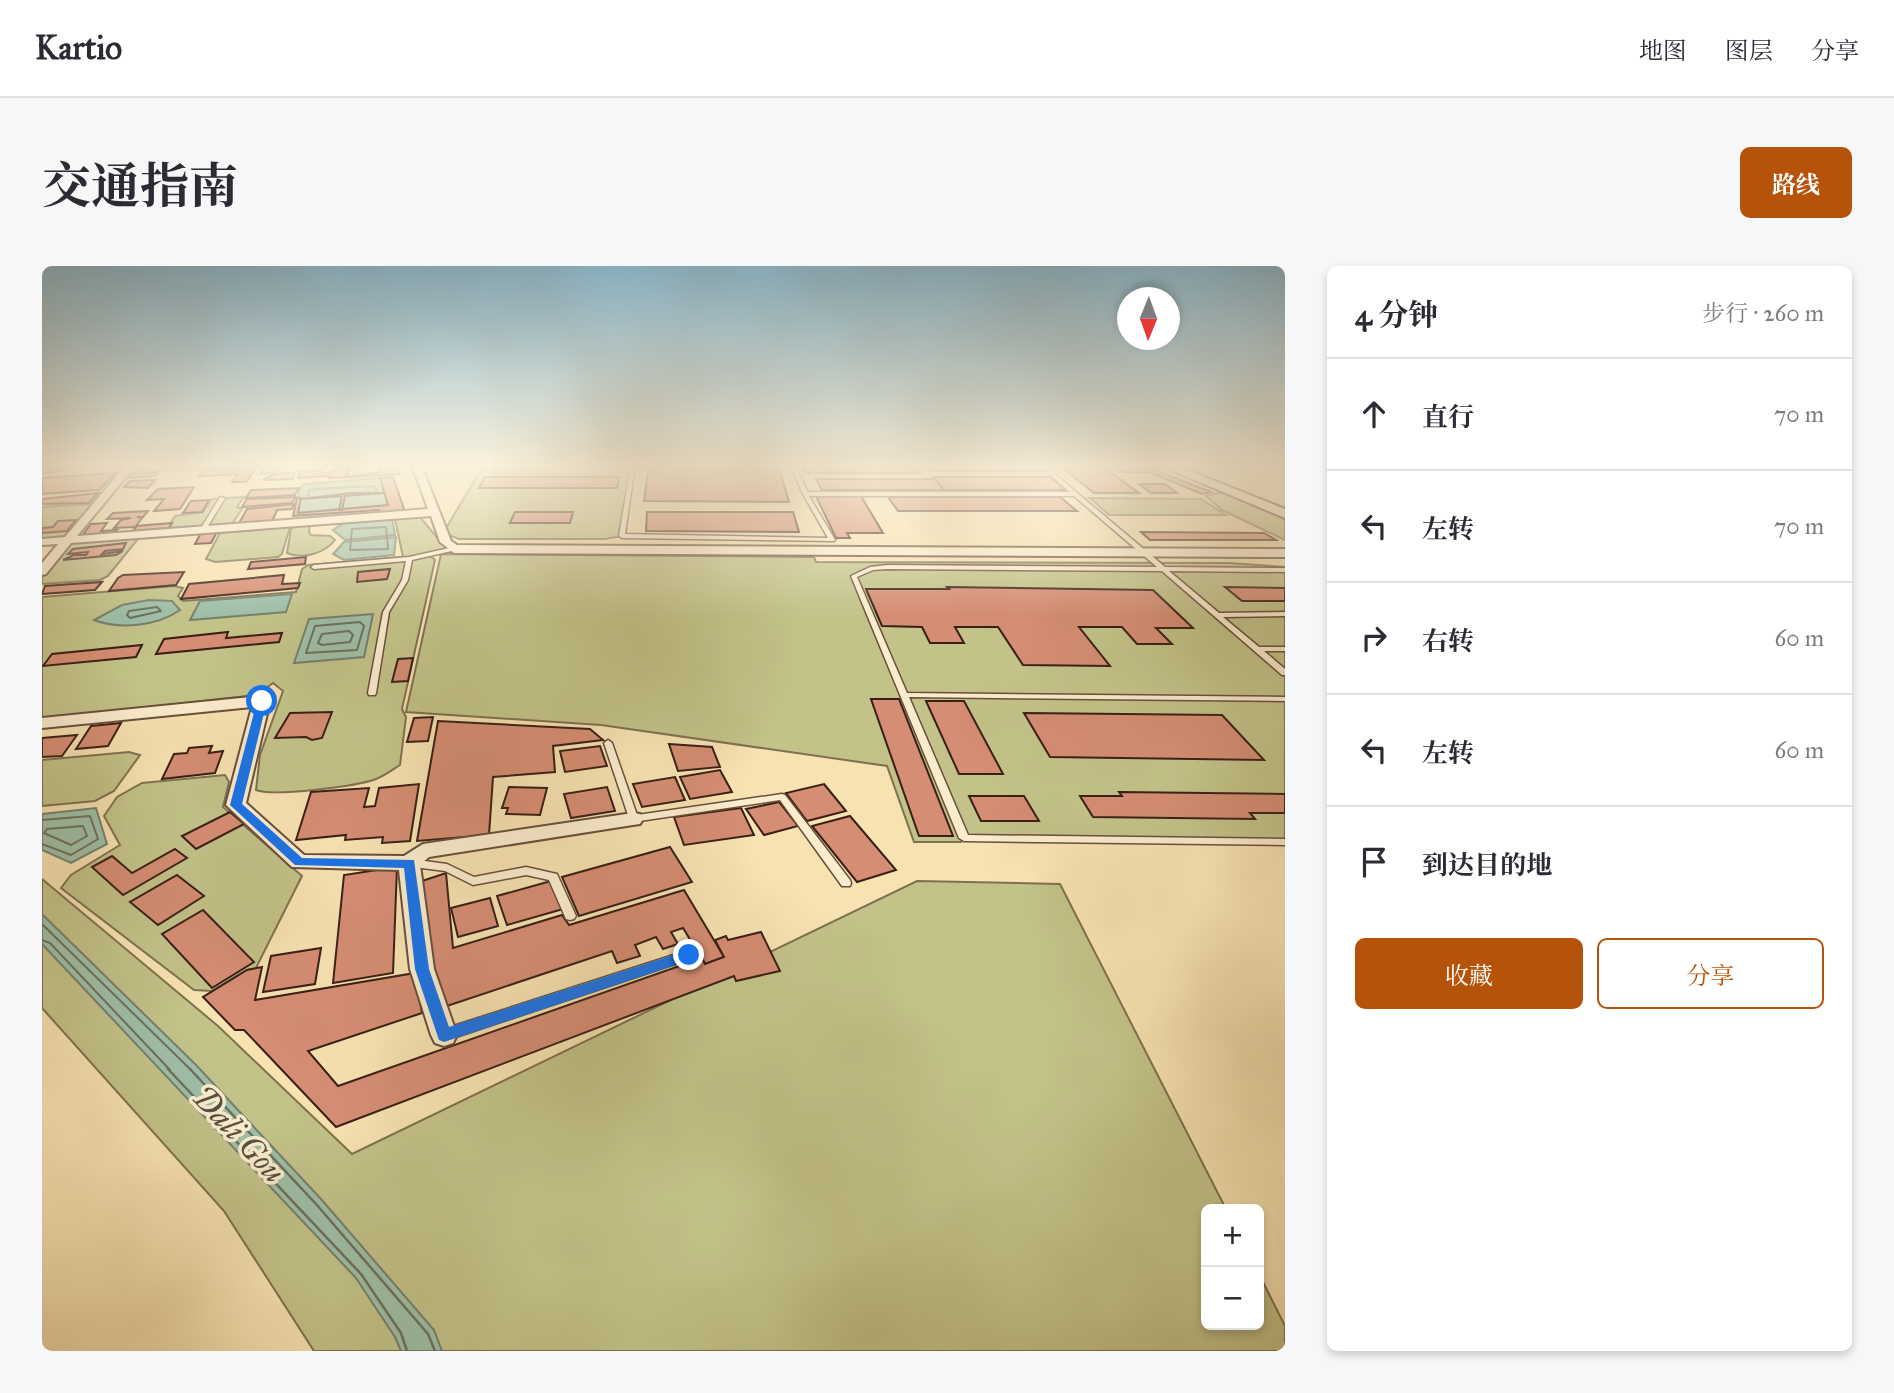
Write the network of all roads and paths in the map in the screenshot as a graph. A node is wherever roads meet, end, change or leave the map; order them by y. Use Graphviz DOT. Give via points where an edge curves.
graph roads {
  1 [pos="88,516"];
  2 [pos="212,516"];
  3 [pos="388,516"];
  4 [pos="436,516"];
  5 [pos="625,516"];
  6 [pos="818,516"];
  7 [pos="1101,516"];
  8 [pos="203,530"];
  9 [pos="68,540"];
  10 [pos="42,542"];
  11 [pos="454,549"];
  12 [pos="1146,553"];
  13 [pos="1285,554"];
  14 [pos="409,559"];
  15 [pos="313,568"];
  16 [pos="1165,569"];
  17 [pos="1285,570"];
  18 [pos="42,572"];
  19 [pos="1285,614"];
  20 [pos="1217,615"];
  21 [pos="1257,649"];
  22 [pos="1285,649"];
  23 [pos="1285,673"];
  24 [pos="372,693"];
  25 [pos="903,695"];
  26 [pos="1285,699"];
  27 [pos="42,723"];
  28 [pos="608,743"];
  29 [pos="633,819"];
  30 [pos="1285,842"];
  31 [pos="410,863"];
  32 [pos="846,883"];
  33 [pos="570,916"];
  34 [pos="689,955"];
  35 [pos="444,1035"];
  1 -- 9 [label="street"];
  2 -- 8 [label="lane"];
  3 -- 8 [label="street"];
  4 -- 11 [label="street" via="446,542"];
  5 -- 6 [label="lane" via="622,536 832,540"];
  7 -- 12 [label="lane"];
  8 -- 9 [label="street"];
  9 -- 10 [label="street"];
  9 -- 18 [label="street"];
  11 -- 12 [label="street"];
  11 -- 14 [label="lane"];
  12 -- 13 [label="street"];
  12 -- 16 [label="lane"];
  14 -- 15 [label="lane"];
  14 -- 24 [label="lane" via="405,580 386,612"];
  16 -- 17 [label="lane"];
  16 -- 20 [label="lane"];
  16 -- 25 [label="lane" via="887,567 857,573 854,581"];
  19 -- 20 [label="lane"];
  20 -- 21 [label="lane"];
  21 -- 22 [label="lane"];
  21 -- 23 [label="lane"];
  25 -- 26 [label="lane"];
  25 -- 30 [label="lane" via="964,838"];
  27 -- 31 [label="street" via="262,701 236,805 299,862"];
  28 -- 29 [label="lane"];
  29 -- 31 [label="street" via="423,851"];
  29 -- 32 [label="lane" via="782,797"];
  31 -- 33 [label="lane" via="447,868 473,881 526,871 553,877"];
  31 -- 35 [label="street" via="422,969"];
  34 -- 35 [label="lane"];
}
